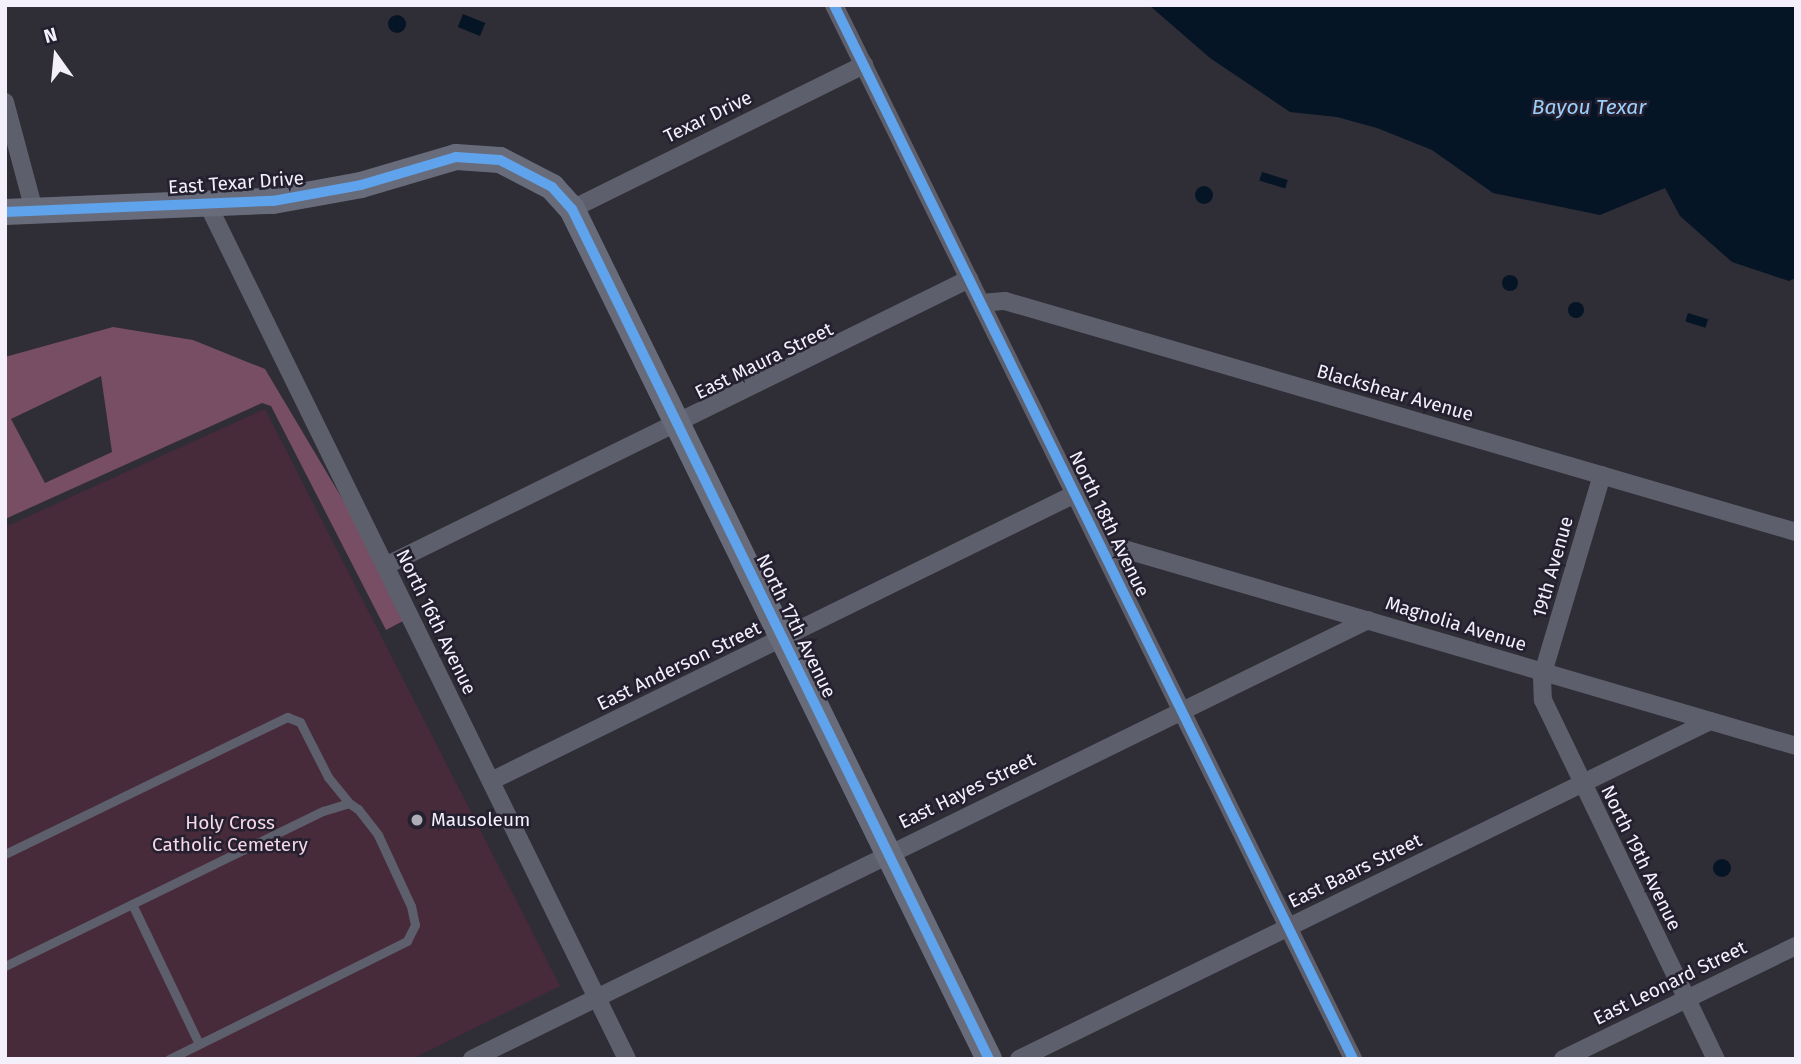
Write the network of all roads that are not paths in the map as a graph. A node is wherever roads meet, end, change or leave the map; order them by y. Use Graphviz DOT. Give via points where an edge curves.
graph roads {
  1 [pos="834,5"];
  2 [pos="864,65"];
  3 [pos="5,102"];
  4 [pos="208,205"];
  5 [pos="572,209"];
  6 [pos="34,210"];
  7 [pos="5,212"];
  8 [pos="969,279"];
  9 [pos="981,303"];
  10 [pos="677,423"];
  11 [pos="1602,475"];
  12 [pos="1075,494"];
  13 [pos="1796,532"];
  14 [pos="1104,553"];
  15 [pos="385,566"];
  16 [pos="1368,620"];
  17 [pos="783,638"];
  18 [pos="1544,672"];
  19 [pos="1181,710"];
  20 [pos="1710,721"];
  21 [pos="1796,746"];
  22 [pos="491,781"];
  23 [pos="1581,783"];
  24 [pos="349,803"];
  25 [pos="888,853"];
  26 [pos="5,855"];
  27 [pos="132,904"];
  28 [pos="1288,928"];
  29 [pos="1796,946"];
  30 [pos="5,966"];
  31 [pos="596,997"];
  32 [pos="1687,999"];
  33 [pos="199,1044"];
  34 [pos="169,1059"];
  35 [pos="472,1059"];
  36 [pos="626,1059"];
  37 [pos="989,1059"];
  38 [pos="1019,1059"];
  39 [pos="1353,1059"];
  40 [pos="1563,1059"];
  41 [pos="1716,1059"];
  1 -- 2 [label="street, North 18th Avenue"];
  2 -- 5 [label="street, Texar Drive"];
  2 -- 8 [label="street, North 18th Avenue"];
  3 -- 6 [label="street"];
  4 -- 5 [label="street, East Texar Drive" via="317,195 438,160 478,157 534,174"];
  4 -- 6 [label="street, East Texar Drive"];
  4 -- 15 [label="street, North 16th Avenue"];
  5 -- 10 [label="street, North 17th Avenue"];
  6 -- 7 [label="street, East Texar Drive"];
  8 -- 9 [label="street, North 18th Avenue"];
  8 -- 10 [label="street, East Maura Street"];
  9 -- 11 [label="street, Blackshear Avenue" via="1005,301"];
  9 -- 12 [label="street, North 18th Avenue"];
  10 -- 15 [label="street, East Maura Street"];
  10 -- 17 [label="street, North 17th Avenue"];
  11 -- 13 [label="street, Blackshear Avenue"];
  11 -- 18 [label="street, 19th Avenue"];
  12 -- 14 [label="street, North 18th Avenue"];
  12 -- 17 [label="street, East Anderson Street"];
  14 -- 16 [label="street, Magnolia Avenue" via="1127,551"];
  14 -- 19 [label="street, North 18th Avenue"];
  15 -- 22 [label="street, North 16th Avenue"];
  16 -- 18 [label="street, Magnolia Avenue"];
  16 -- 19 [label="street, East Hayes Street"];
  17 -- 22 [label="street, East Anderson Street"];
  17 -- 25 [label="street, North 17th Avenue"];
  18 -- 20 [label="street, Magnolia Avenue"];
  18 -- 23 [label="street, North 19th Avenue" via="1543,699"];
  19 -- 25 [label="street, East Hayes Street"];
  19 -- 28 [label="street, North 18th Avenue"];
  20 -- 21 [label="street, Magnolia Avenue"];
  20 -- 23 [label="street, East Baars Street"];
  22 -- 31 [label="street, North 16th Avenue"];
  23 -- 28 [label="street, East Baars Street"];
  23 -- 32 [label="street, North 19th Avenue"];
  24 -- 26 [label="lane" via="328,776 300,722 287,718"];
  24 -- 27 [label="lane" via="323,811"];
  24 -- 33 [label="lane" via="370,820 378,835 411,906 412,934 400,947"];
  25 -- 31 [label="street, East Hayes Street"];
  25 -- 37 [label="street, North 17th Avenue"];
  27 -- 30 [label="lane"];
  27 -- 33 [label="lane"];
  28 -- 38 [label="street, East Baars Street"];
  28 -- 39 [label="street, North 18th Avenue"];
  29 -- 32 [label="street, East Leonard Street"];
  31 -- 35 [label="street, East Hayes Street"];
  31 -- 36 [label="street, North 16th Avenue"];
  32 -- 40 [label="street, East Leonard Street"];
  32 -- 41 [label="street, North 19th Avenue"];
  33 -- 34 [label="lane"];
}
